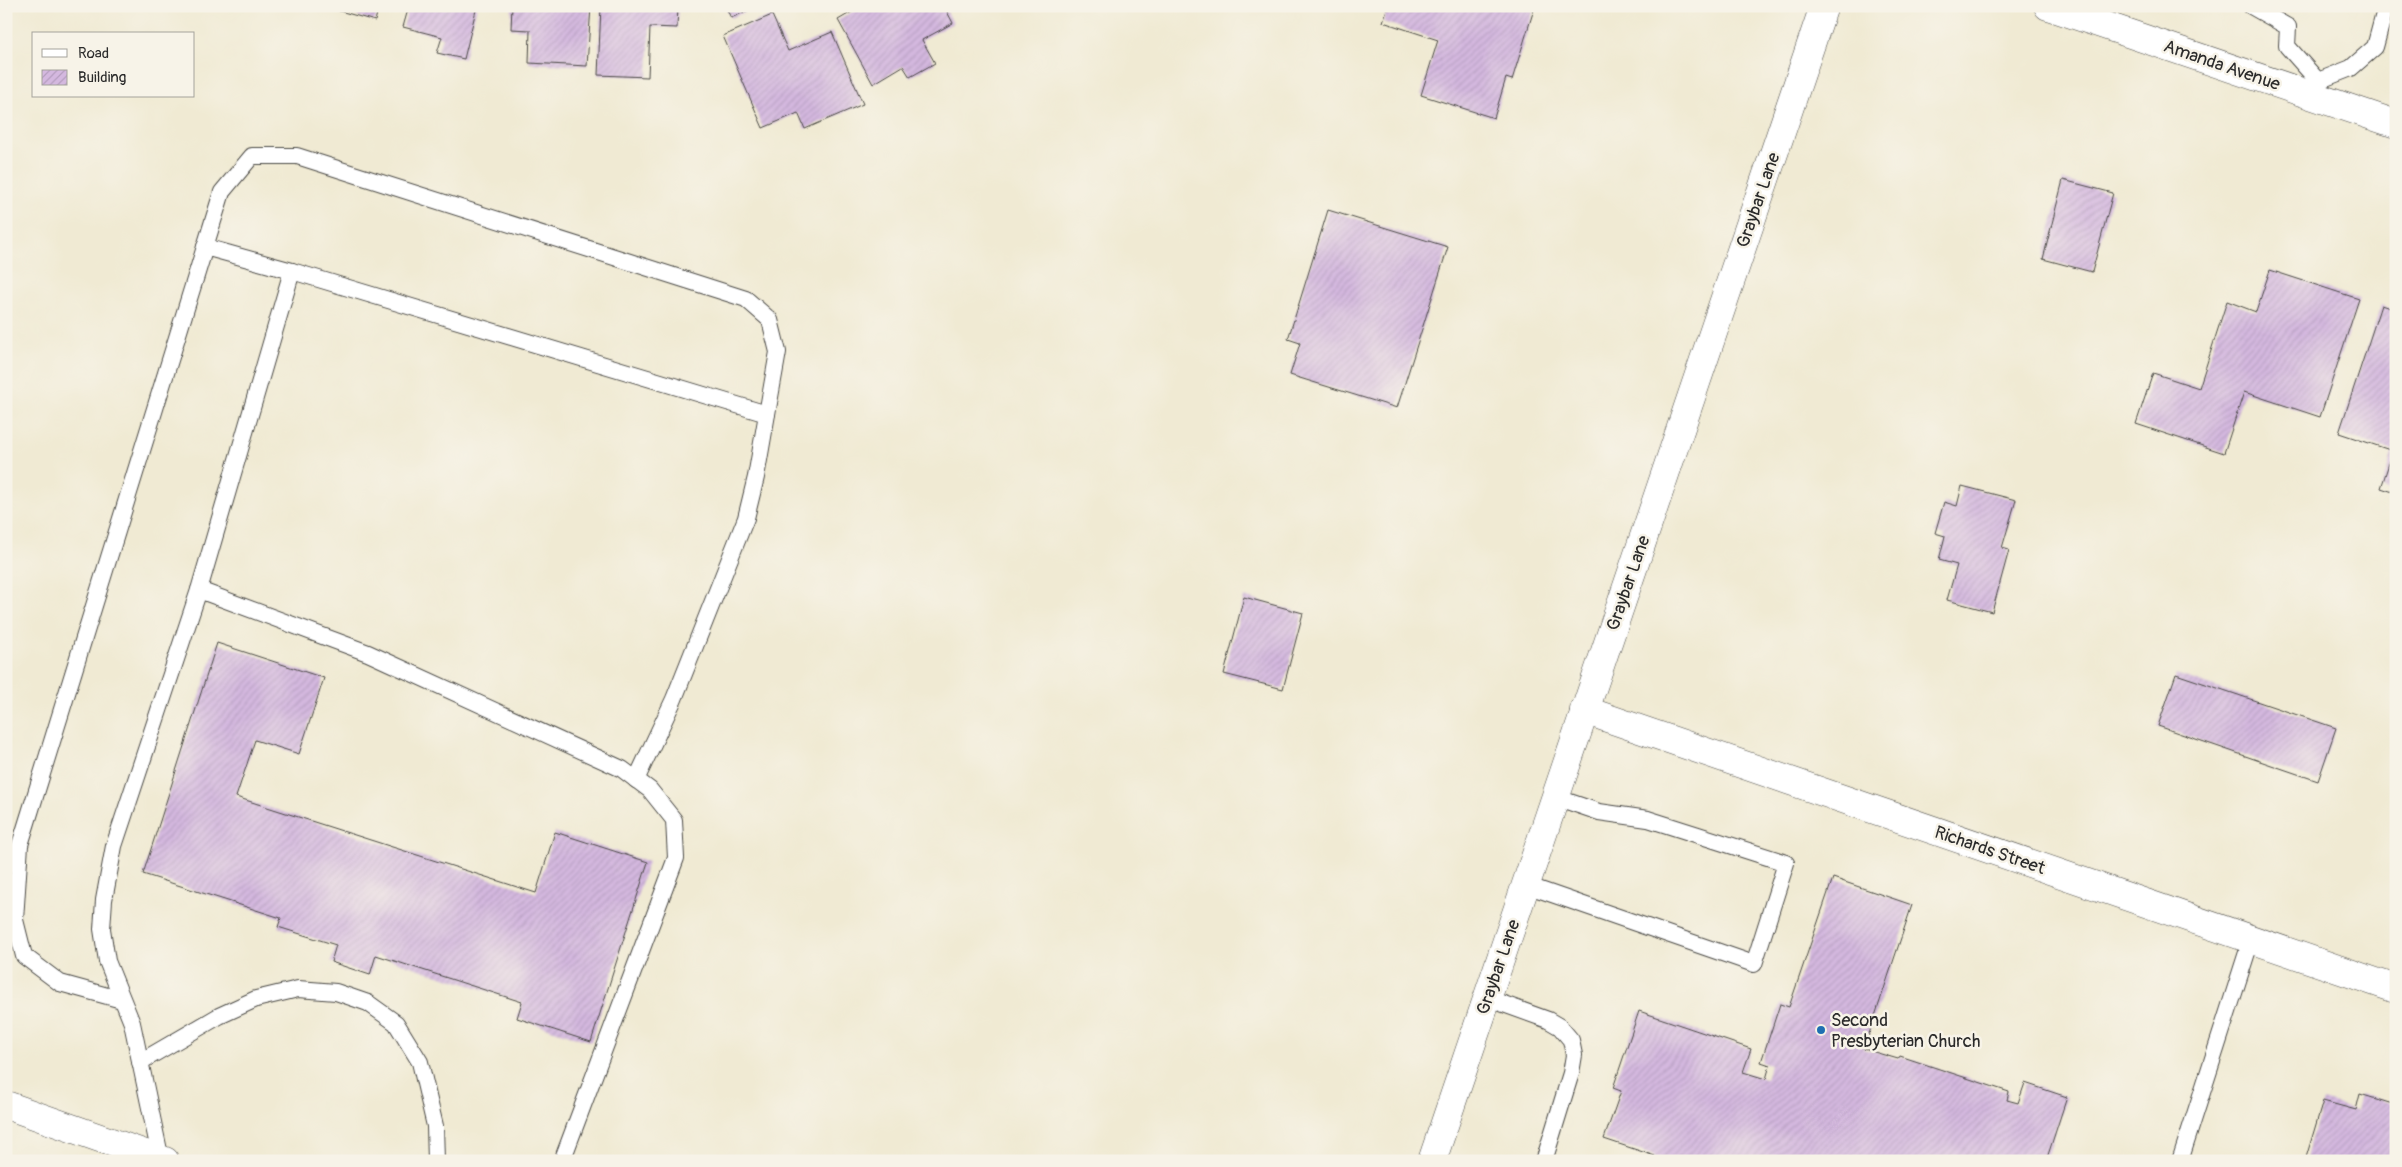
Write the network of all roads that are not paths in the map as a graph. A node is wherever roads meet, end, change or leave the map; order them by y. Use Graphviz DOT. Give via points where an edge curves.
graph roads {
  1 [pos="1824,6"];
  2 [pos="2048,6"];
  3 [pos="2251,6"];
  4 [pos="2386,6"];
  5 [pos="2317,89"];
  6 [pos="2396,124"];
  7 [pos="205,246"];
  8 [pos="292,271"];
  9 [pos="767,414"];
  10 [pos="199,590"];
  11 [pos="1584,710"];
  12 [pos="636,780"];
  13 [pos="1555,798"];
  14 [pos="1526,885"];
  15 [pos="2251,940"];
  16 [pos="2396,989"];
  17 [pos="1487,998"];
  18 [pos="122,1000"];
  19 [pos="140,1062"];
  20 [pos="6,1105"];
  21 [pos="163,1160"];
  22 [pos="436,1161"];
  23 [pos="562,1161"];
  24 [pos="1432,1161"];
  25 [pos="1544,1161"];
  26 [pos="2180,1161"];
  1 -- 11 [label="street, Graybar Lane"];
  2 -- 5 [label="street, Amanda Avenue"];
  3 -- 5 [label="lane" via="2288,27 2287,46"];
  4 -- 5 [label="lane" via="2375,47 2351,68"];
  5 -- 6 [label="street, Amanda Avenue"];
  7 -- 8 [label="lane"];
  7 -- 9 [label="lane" via="222,192 252,156 297,156 746,299 770,320 778,352"];
  7 -- 18 [label="lane" via="20,845 15,920 24,956 60,983"];
  8 -- 9 [label="lane"];
  8 -- 10 [label="lane"];
  9 -- 12 [label="lane" via="746,518 674,699"];
  10 -- 12 [label="lane" via="368,653 622,769"];
  10 -- 18 [label="lane" via="114,846 105,891 102,930 107,961"];
  11 -- 13 [label="street, Graybar Lane"];
  11 -- 15 [label="street, Richards Street"];
  12 -- 23 [label="lane" via="650,790 674,820 676,858"];
  13 -- 14 [label="street, Graybar Lane"];
  13 -- 14 [label="lane" via="1599,812 1648,819 1786,863 1754,964"];
  14 -- 17 [label="street, Graybar Lane"];
  15 -- 16 [label="street, Richards Street"];
  15 -- 26 [label="lane"];
  17 -- 24 [label="street, Graybar Lane"];
  17 -- 25 [label="lane" via="1560,1026 1571,1040 1574,1055 1571,1073"];
  18 -- 19 [label="lane" via="132,1023"];
  19 -- 21 [label="lane"];
  19 -- 22 [label="lane" via="219,1016 256,999 298,989 336,992 368,1003 396,1022 420,1062 435,1126"];
  20 -- 21 [label="street"];
}
